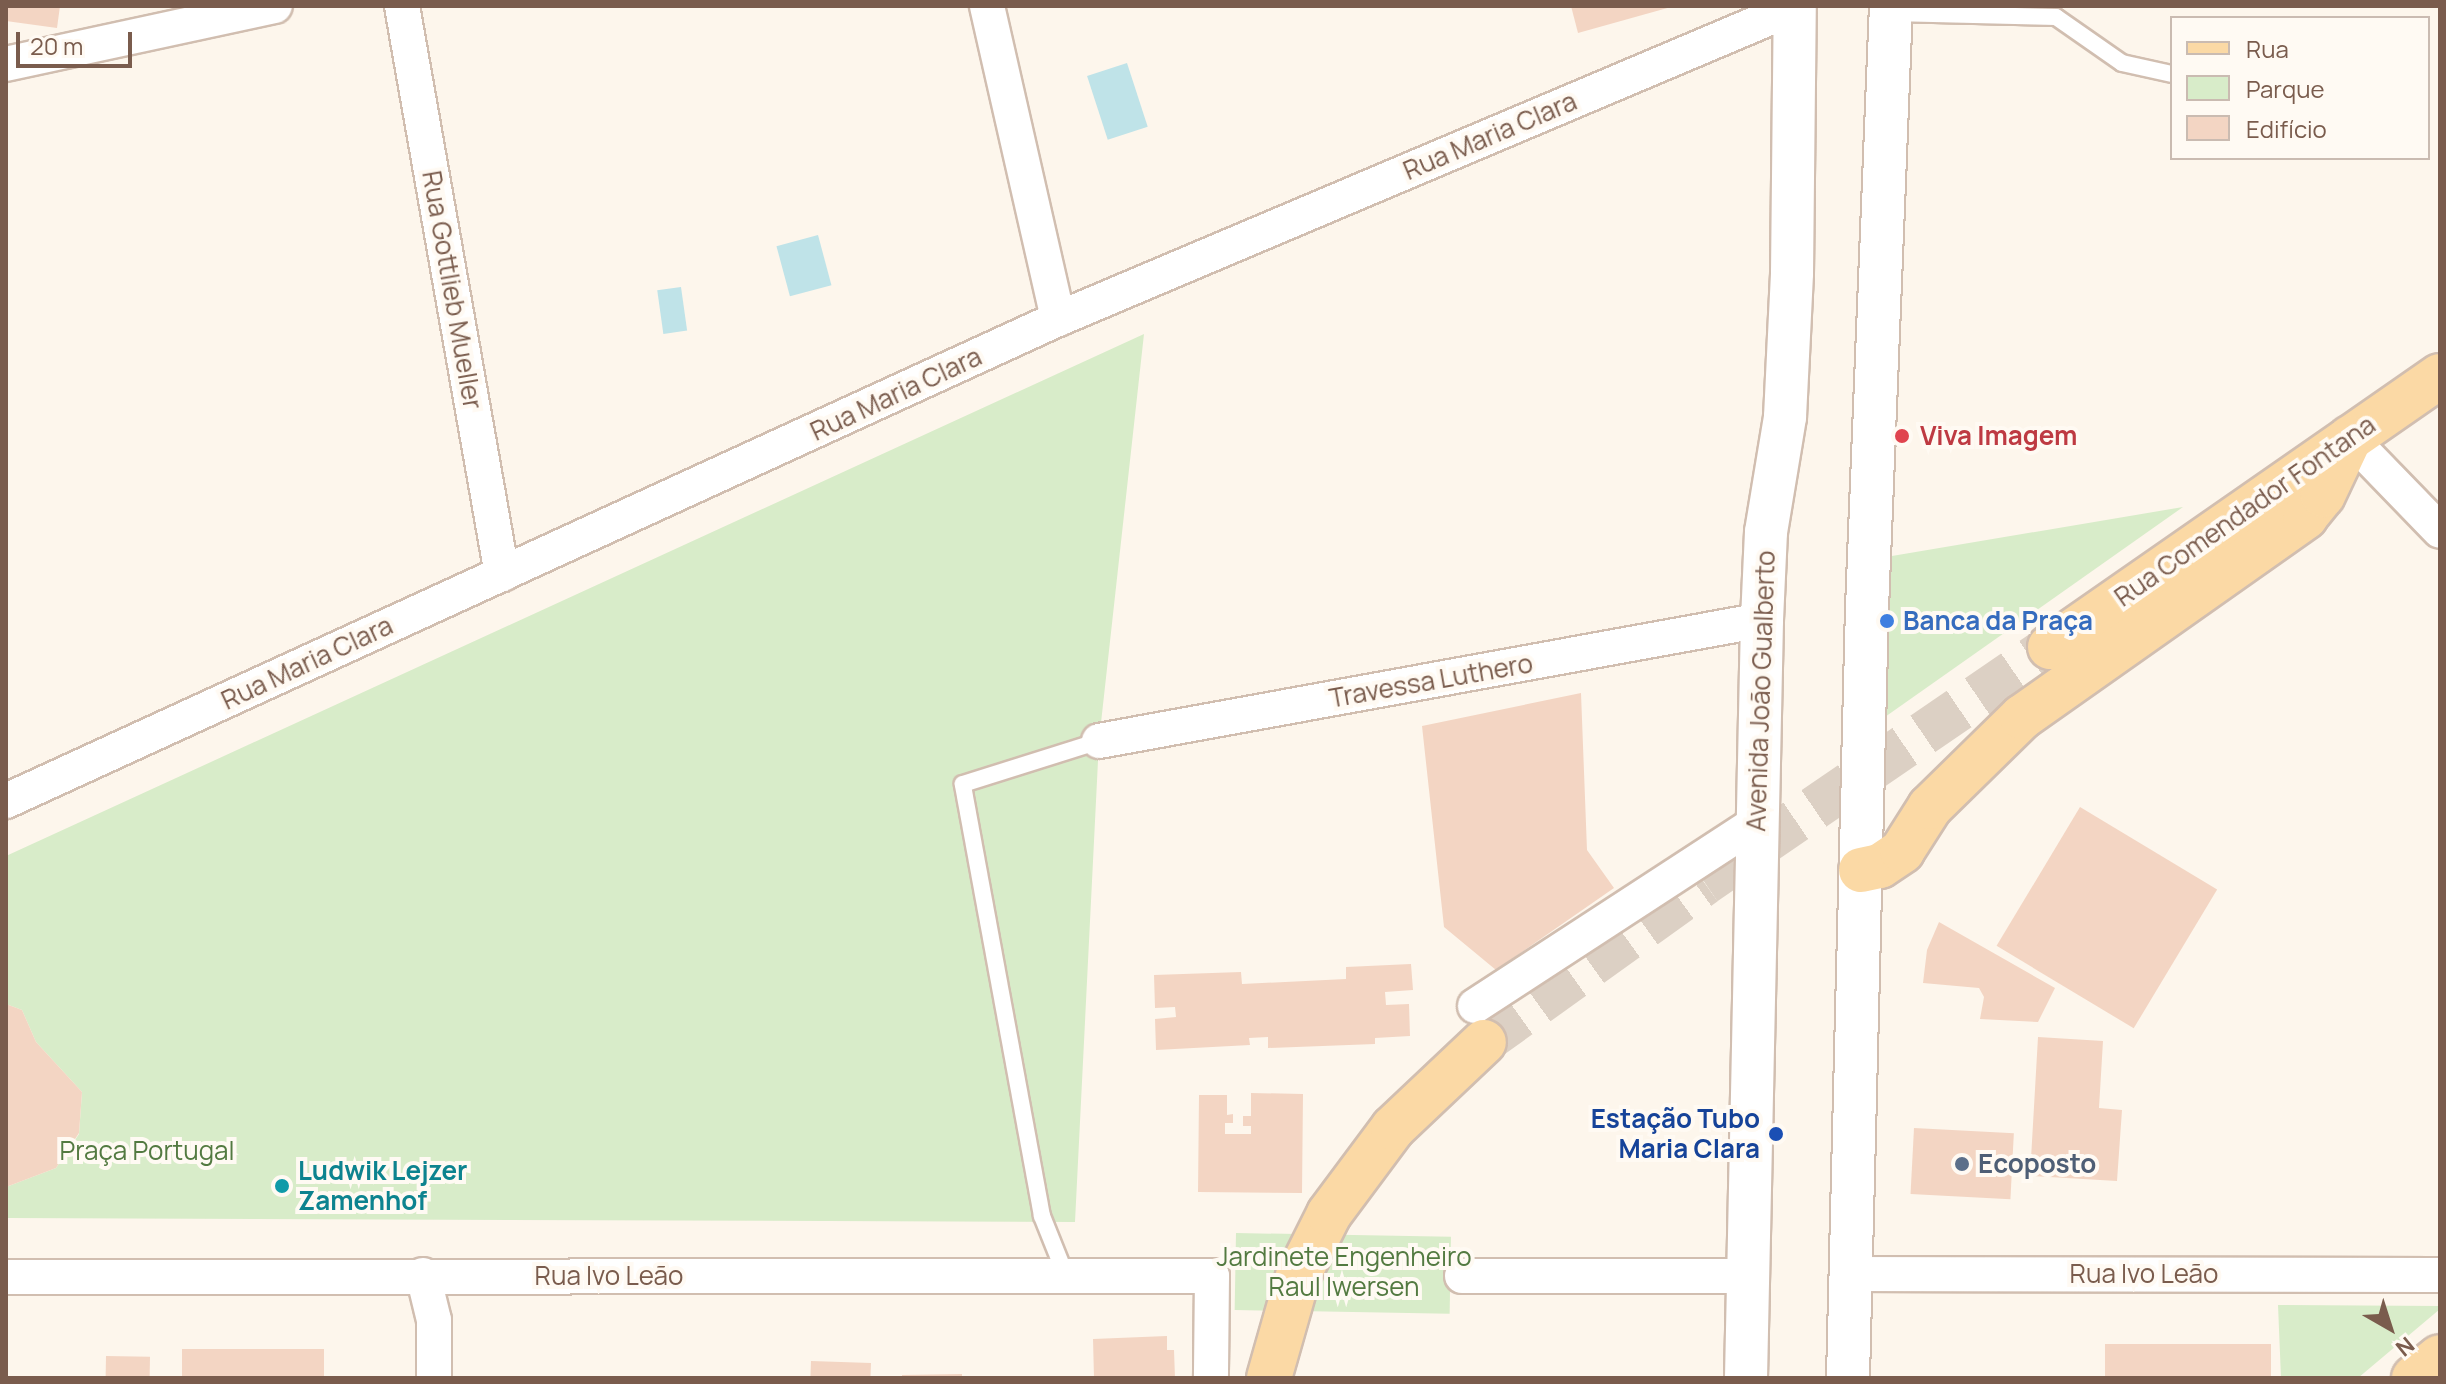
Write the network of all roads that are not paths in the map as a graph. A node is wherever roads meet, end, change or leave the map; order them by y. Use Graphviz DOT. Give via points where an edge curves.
graph roads {
  1 [pos="275,6"];
  2 [pos="402,6"];
  3 [pos="987,6"];
  4 [pos="1795,6"];
  5 [pos="1890,9"];
  6 [pos="6,64"];
  7 [pos="2170,74"];
  8 [pos="1058,319"];
  9 [pos="2440,376"];
  10 [pos="2350,438"];
  11 [pos="2440,531"];
  12 [pos="502,574"];
  13 [pos="1762,620"];
  14 [pos="2050,647"];
  15 [pos="1099,741"];
  16 [pos="6,801"];
  17 [pos="1757,822"];
  18 [pos="1861,870"];
  19 [pos="1480,1024"];
  20 [pos="1849,1274"];
  21 [pos="423,1275"];
  22 [pos="2440,1275"];
  23 [pos="1066,1276"];
  24 [pos="1462,1276"];
  25 [pos="1748,1276"];
  26 [pos="6,1277"];
  27 [pos="2440,1357"];
  28 [pos="434,1378"];
  29 [pos="1211,1378"];
  30 [pos="1269,1378"];
  31 [pos="1746,1378"];
  32 [pos="1848,1378"];
  33 [pos="2414,1378"];
  1 -- 6 [label="street"];
  2 -- 12 [label="street, Rua Gottlieb Mueller"];
  3 -- 8 [label="street"];
  4 -- 8 [label="street, Rua Maria Clara"];
  4 -- 13 [label="street, Avenida João Gualberto" via="1792,289 1785,417 1766,532"];
  5 -- 7 [label="lane" via="2056,17 2122,63"];
  5 -- 18 [label="street"];
  8 -- 12 [label="street, Rua Maria Clara"];
  9 -- 10 [label="main road, Rua Comendador Fontana"];
  10 -- 11 [label="street"];
  10 -- 14 [label="main road, Rua Comendador Fontana"];
  10 -- 18 [label="main road" via="2323,495 2305,517 2022,717 1930,807 1902,851 1880,866"];
  12 -- 16 [label="street, Rua Maria Clara"];
  13 -- 15 [label="street, Travessa Luthero"];
  13 -- 17 [label="street, Avenida João Gualberto"];
  15 -- 23 [label="lane" via="963,784 1042,1216"];
  17 -- 19 [label="street"];
  17 -- 25 [label="street, Avenida João Gualberto"];
  18 -- 20 [label="street"];
  19 -- 30 [label="main road" via="1359,1169 1298,1276"];
  20 -- 22 [label="street, Rua Ivo Leão"];
  20 -- 32 [label="street"];
  21 -- 23 [label="street, Rua Ivo Leão"];
  21 -- 26 [label="street, Rua Ivo Leão"];
  21 -- 28 [label="street" via="434,1320"];
  23 -- 29 [label="street, Rua Ivo Leão" via="1212,1276"];
  24 -- 25 [label="street"];
  25 -- 31 [label="street, Avenida João Gualberto"];
  27 -- 33 [label="main road"];
}
